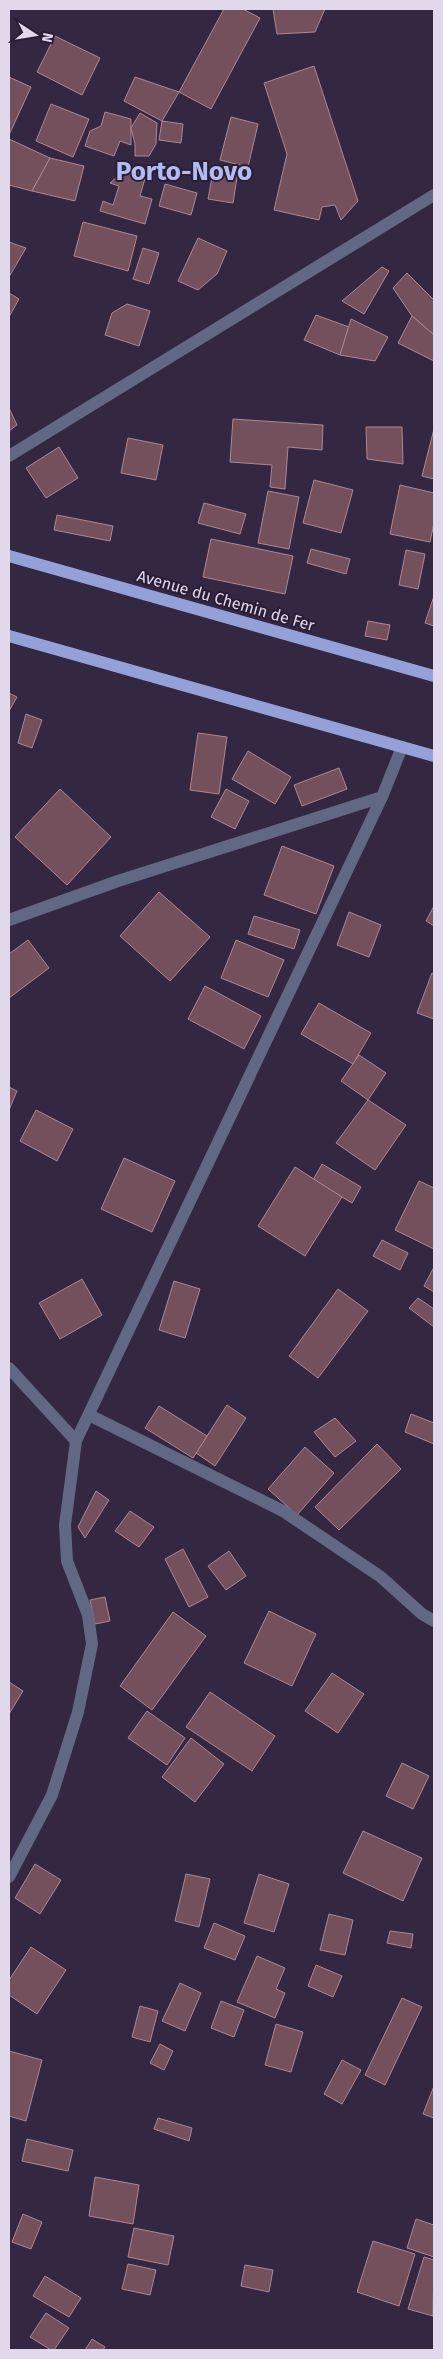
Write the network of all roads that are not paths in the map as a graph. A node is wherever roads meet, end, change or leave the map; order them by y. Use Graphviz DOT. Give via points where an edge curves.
graph roads {
  1 [pos="434,195"];
  2 [pos="9,456"];
  3 [pos="9,556"];
  4 [pos="9,636"];
  5 [pos="434,676"];
  6 [pos="402,746"];
  7 [pos="434,756"];
  8 [pos="382,797"];
  9 [pos="9,920"];
  10 [pos="9,1368"];
  11 [pos="89,1415"];
  12 [pos="76,1441"];
  13 [pos="434,1621"];
  14 [pos="9,1877"];
  1 -- 2 [label="street"];
  3 -- 5 [label="main road, Avenue du Chemin de Fer"];
  4 -- 6 [label="main road"];
  6 -- 7 [label="main road"];
  6 -- 8 [label="street"];
  8 -- 9 [label="street" via="118,881"];
  8 -- 11 [label="street"];
  10 -- 12 [label="street"];
  11 -- 12 [label="street"];
  11 -- 13 [label="street" via="283,1511 380,1577"];
  12 -- 14 [label="street" via="65,1525 67,1561 88,1615 92,1644 78,1712 52,1795"];
}
